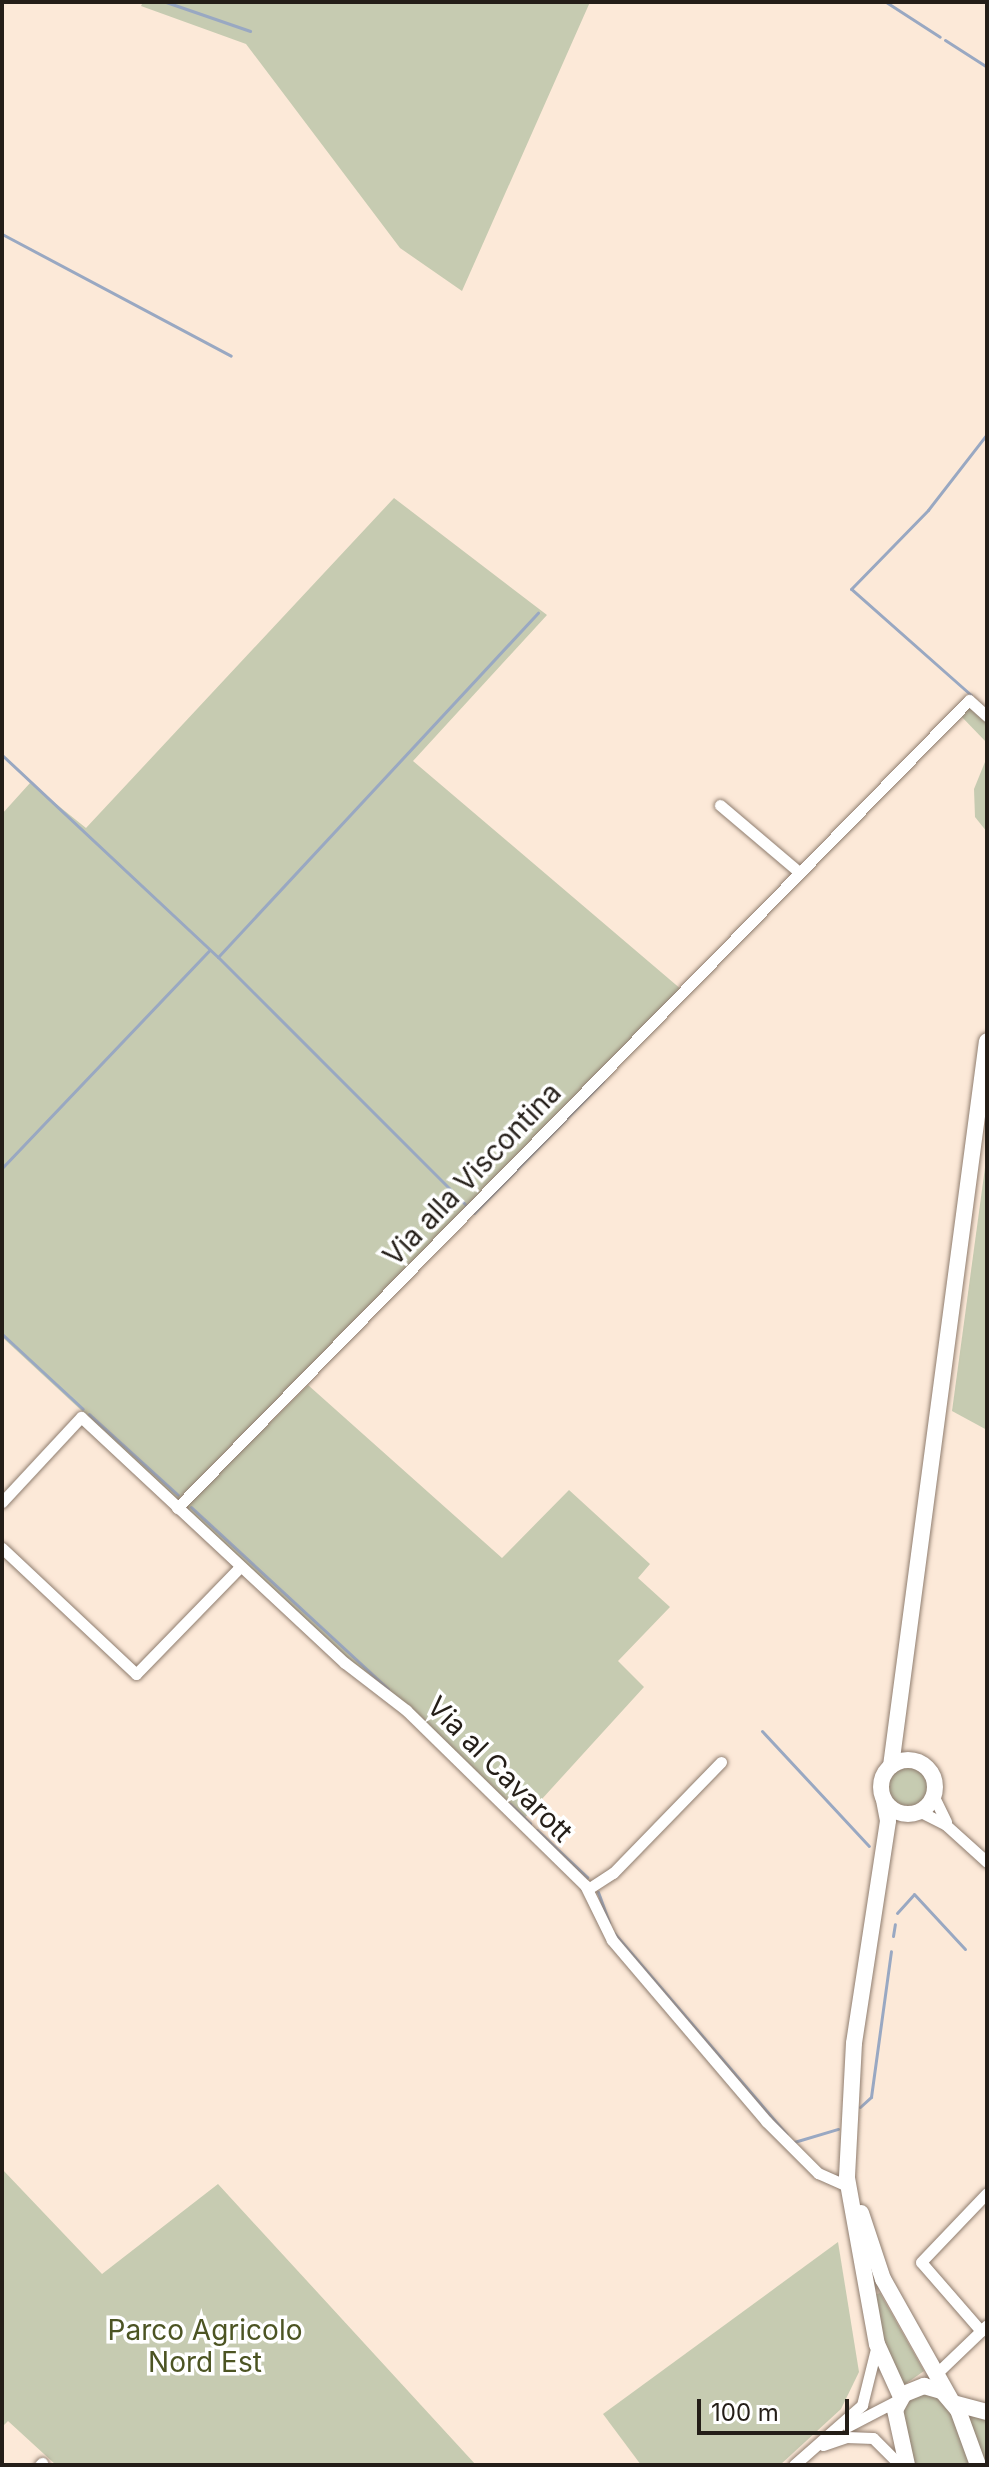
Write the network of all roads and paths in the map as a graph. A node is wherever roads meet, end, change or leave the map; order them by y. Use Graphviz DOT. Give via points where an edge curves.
graph roads {
  1 [pos="987,716"];
  2 [pos="720,805"];
  3 [pos="799,872"];
  4 [pos="987,1041"];
  5 [pos="2,1502"];
  6 [pos="177,1508"];
  7 [pos="2,1548"];
  8 [pos="240,1567"];
  9 [pos="899,1706"];
  10 [pos="721,1762"];
  11 [pos="921,1764"];
  12 [pos="891,1766"];
  13 [pos="933,1795"];
  14 [pos="884,1800"];
  15 [pos="917,1812"];
  16 [pos="957,1834"];
  17 [pos="987,1862"];
  18 [pos="877,1871"];
  19 [pos="588,1889"];
  20 [pos="848,2138"];
  21 [pos="847,2186"];
  22 [pos="987,2193"];
  23 [pos="984,2328"];
  24 [pos="877,2344"];
  25 [pos="937,2373"];
  26 [pos="901,2398"];
  27 [pos="952,2402"];
  28 [pos="987,2412"];
  29 [pos="826,2438"];
  30 [pos="798,2462"];
  31 [pos="900,2465"];
  32 [pos="907,2465"];
  33 [pos="978,2465"];
  1 -- 3 [label="street, Via alla Viscontina" via="969,700"];
  2 -- 3 [label="street"];
  3 -- 6 [label="street, Via alla Viscontina"];
  4 -- 9 [label="main road"];
  5 -- 6 [label="street, Via al Cavarott" via="81,1417"];
  6 -- 8 [label="street, Via al Cavarott"];
  7 -- 8 [label="street" via="136,1674"];
  8 -- 19 [label="street, Via al Cavarott" via="345,1663 406,1710"];
  9 -- 11 [label="main road" via="906,1740"];
  9 -- 12 [label="main road"];
  10 -- 19 [label="street" via="613,1873"];
  11 -- 12 [label="main road" via="907,1760"];
  11 -- 13 [label="main road" via="932,1776"];
  12 -- 14 [label="main road" via="881,1782"];
  13 -- 15 [label="main road"];
  13 -- 16 [label="street"];
  14 -- 15 [label="main road" via="898,1812"];
  14 -- 18 [label="main road" via="888,1818"];
  15 -- 16 [label="street"];
  15 -- 18 [label="main road" via="899,1829"];
  16 -- 17 [label="street"];
  18 -- 20 [label="main road" via="854,2043"];
  19 -- 21 [label="street, Via al Cavarott" via="612,1940 766,2121 818,2173"];
  20 -- 21 [label="main road"];
  20 -- 25 [label="main road" via="859,2205 876,2262"];
  21 -- 24 [label="main road"];
  22 -- 23 [label="street" via="921,2262"];
  23 -- 25 [label="street"];
  24 -- 26 [label="main road"];
  24 -- 29 [label="street" via="866,2399"];
  25 -- 27 [label="main road"];
  26 -- 27 [label="main road" via="928,2386"];
  26 -- 29 [label="street"];
  26 -- 32 [label="main road" via="895,2420"];
  27 -- 28 [label="main road"];
  27 -- 33 [label="main road" via="968,2429"];
  29 -- 30 [label="street"];
  30 -- 31 [label="street" via="827,2442 859,2436 882,2442"];
}
